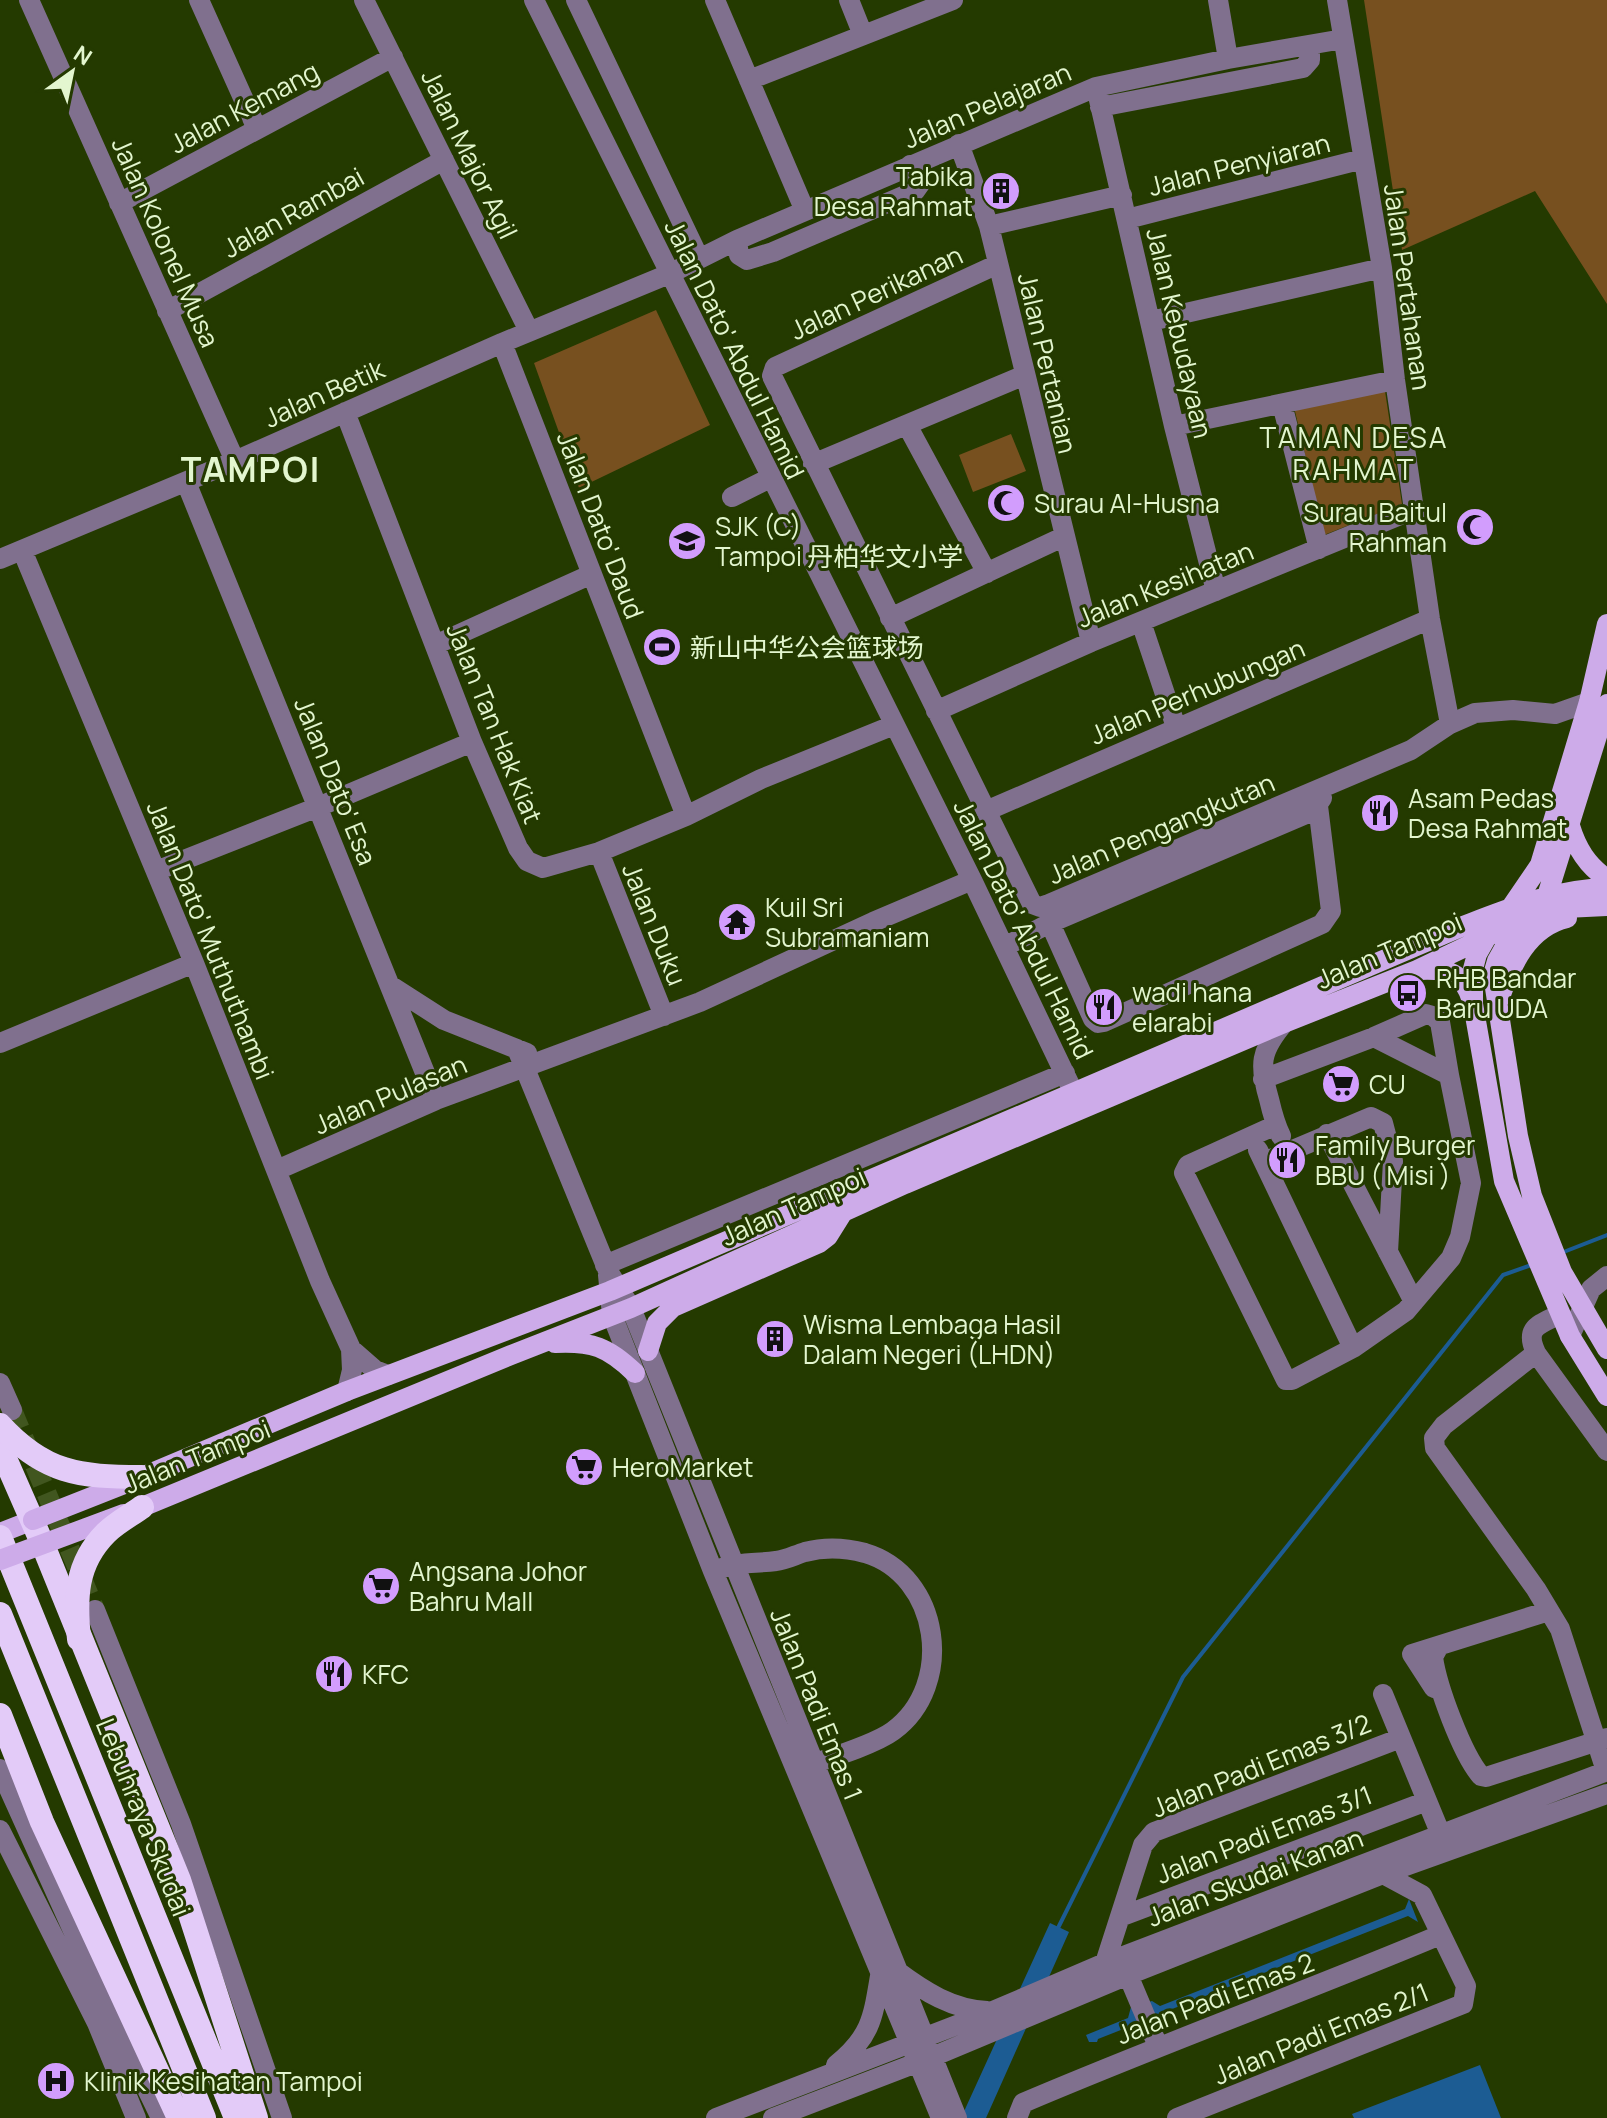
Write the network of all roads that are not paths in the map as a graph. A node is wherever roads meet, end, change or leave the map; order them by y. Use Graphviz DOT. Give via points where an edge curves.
graph roads {
  1 [pos="29,0"];
  2 [pos="199,0"];
  3 [pos="364,0"];
  4 [pos="534,0"];
  5 [pos="576,0"];
  6 [pos="715,0"];
  7 [pos="849,0"];
  8 [pos="953,0"];
  9 [pos="1218,0"];
  10 [pos="1337,0"];
  11 [pos="863,35"];
  12 [pos="1343,39"];
  13 [pos="1310,46"];
  14 [pos="393,57"];
  15 [pos="1228,59"];
  16 [pos="749,80"];
  17 [pos="1098,97"];
  18 [pos="257,129"];
  19 [pos="959,144"];
  20 [pos="1363,159"];
  21 [pos="444,160"];
  22 [pos="910,165"];
  23 [pos="1122,195"];
  24 [pos="119,203"];
  25 [pos="805,211"];
  26 [pos="1127,219"];
  27 [pos="989,226"];
  28 [pos="737,240"];
  29 [pos="699,258"];
  30 [pos="998,264"];
  31 [pos="1382,268"];
  32 [pos="669,274"];
  33 [pos="167,311"];
  34 [pos="1151,321"];
  35 [pos="529,331"];
  36 [pos="502,343"];
  37 [pos="775,367"];
  38 [pos="1025,375"];
  39 [pos="1395,380"];
  40 [pos="1282,404"];
  41 [pos="345,412"];
  42 [pos="216,417"];
  43 [pos="907,425"];
  44 [pos="1174,426"];
  45 [pos="235,461"];
  46 [pos="813,464"];
  47 [pos="195,478"];
  48 [pos="770,478"];
  49 [pos="732,497"];
  50 [pos="1415,509"];
  51 [pos="1063,537"];
  52 [pos="1319,549"];
  53 [pos="22,550"];
  54 [pos="0,559"];
  55 [pos="987,573"];
  56 [pos="592,574"];
  57 [pos="1216,591"];
  58 [pos="890,618"];
  59 [pos="1430,619"];
  60 [pos="1141,622"];
  61 [pos="1607,624"];
  62 [pos="1091,642"];
  63 [pos="435,645"];
  64 [pos="1598,703"];
  65 [pos="936,711"];
  66 [pos="1555,714"];
  67 [pos="1450,724"];
  68 [pos="894,725"];
  69 [pos="1176,727"];
  70 [pos="472,742"];
  71 [pos="1576,742"];
  72 [pos="1330,784"];
  73 [pos="1318,806"];
  74 [pos="318,807"];
  75 [pos="986,811"];
  76 [pos="686,816"];
  77 [pos="1570,826"];
  78 [pos="1547,839"];
  79 [pos="599,852"];
  80 [pos="156,871"];
  81 [pos="1607,879"];
  82 [pos="972,880"];
  83 [pos="1607,888"];
  84 [pos="1547,896"];
  85 [pos="1607,906"];
  86 [pos="1517,914"];
  87 [pos="1607,914"];
  88 [pos="1050,923"];
  89 [pos="1463,926"];
  90 [pos="1485,937"];
  91 [pos="1004,947"];
  92 [pos="194,963"];
  93 [pos="1417,970"];
  94 [pos="391,986"];
  95 [pos="1473,1004"];
  96 [pos="1497,1007"];
  97 [pos="664,1016"];
  98 [pos="1284,1023"];
  99 [pos="1374,1037"];
  100 [pos="0,1043"];
  101 [pos="520,1059"];
  102 [pos="1449,1075"];
  103 [pos="1263,1079"];
  104 [pos="1073,1091"];
  105 [pos="436,1100"];
  106 [pos="1276,1125"];
  107 [pos="1327,1134"];
  108 [pos="1252,1136"];
  109 [pos="1289,1150"];
  110 [pos="1264,1162"];
  111 [pos="277,1170"];
  112 [pos="1503,1174"];
  113 [pos="1469,1177"];
  114 [pos="843,1212"];
  115 [pos="1536,1233"];
  116 [pos="1388,1252"];
  117 [pos="1554,1274"];
  118 [pos="1607,1276"];
  119 [pos="610,1279"];
  120 [pos="1414,1302"];
  121 [pos="1582,1307"];
  122 [pos="621,1312"];
  123 [pos="1560,1314"];
  124 [pos="1570,1336"];
  125 [pos="539,1344"];
  126 [pos="1353,1348"];
  127 [pos="351,1349"];
  128 [pos="1607,1349"];
  129 [pos="648,1351"];
  130 [pos="1536,1353"];
  131 [pos="635,1373"];
  132 [pos="388,1375"];
  133 [pos="0,1383"];
  134 [pos="347,1391"];
  135 [pos="1607,1396"];
  136 [pos="6,1417"];
  137 [pos="0,1447"];
  138 [pos="1607,1451"];
  139 [pos="146,1475"];
  140 [pos="149,1504"];
  141 [pos="33,1520"];
  142 [pos="0,1535"];
  143 [pos="43,1545"];
  144 [pos="0,1560"];
  145 [pos="723,1568"];
  146 [pos="95,1610"];
  147 [pos="1549,1611"];
  148 [pos="0,1614"];
  149 [pos="79,1639"];
  150 [pos="1439,1646"];
  151 [pos="1383,1694"];
  152 [pos="1451,1716"];
  153 [pos="3,1724"];
  154 [pos="1401,1738"];
  155 [pos="1601,1740"];
  156 [pos="804,1766"];
  157 [pos="0,1769"];
  158 [pos="1606,1771"];
  159 [pos="1607,1794"];
  160 [pos="1427,1801"];
  161 [pos="7,1808"];
  162 [pos="0,1830"];
  163 [pos="1441,1847"];
  164 [pos="1383,1874"];
  165 [pos="1422,1895"];
  166 [pos="1120,1917"];
  167 [pos="1440,1935"];
  168 [pos="1105,1963"];
  169 [pos="889,1973"];
  170 [pos="1128,1975"];
  171 [pos="998,2009"];
  172 [pos="916,2040"];
  173 [pos="1158,2046"];
  174 [pos="924,2060"];
  175 [pos="823,2075"];
  176 [pos="869,2080"];
  177 [pos="947,2114"];
  178 [pos="136,2118"];
  179 [pos="161,2118"];
  180 [pos="179,2118"];
  181 [pos="204,2118"];
  182 [pos="236,2118"];
  183 [pos="256,2118"];
  184 [pos="282,2118"];
  185 [pos="716,2118"];
  186 [pos="773,2118"];
  187 [pos="1017,2118"];
  188 [pos="1177,2118"];
  1 -- 24 [label="street, Jalan Kolonel Musa"];
  2 -- 18 [label="street"];
  3 -- 14 [label="street, Jalan Major Agil"];
  4 -- 32 [label="street, Jalan Dato' Abdul Hamid"];
  5 -- 29 [label="street"];
  6 -- 16 [label="street"];
  7 -- 11 [label="street"];
  8 -- 11 [label="street"];
  9 -- 15 [label="street"];
  10 -- 12 [label="street, Jalan Pertahanan"];
  11 -- 16 [label="street"];
  12 -- 13 [label="street, Jalan Pelajaran"];
  12 -- 20 [label="street, Jalan Pertahanan"];
  13 -- 15 [label="street, Jalan Pelajaran"];
  13 -- 17 [label="street" via="1310,60 1303,68"];
  14 -- 18 [label="street, Jalan Kemang"];
  14 -- 21 [label="street, Jalan Major Agil"];
  15 -- 17 [label="street, Jalan Pelajaran"];
  16 -- 25 [label="street"];
  17 -- 19 [label="street, Jalan Pelajaran"];
  17 -- 23 [label="street, Jalan Kebudayaan"];
  18 -- 24 [label="street, Jalan Kemang"];
  19 -- 22 [label="street, Jalan Pelajaran"];
  19 -- 27 [label="street, Jalan Pertanian"];
  20 -- 26 [label="street, Jalan Penyiaran"];
  20 -- 31 [label="street, Jalan Pertahanan"];
  21 -- 33 [label="street, Jalan Rambai"];
  21 -- 35 [label="street, Jalan Major Agil"];
  22 -- 25 [label="street, Jalan Pelajaran"];
  22 -- 28 [label="street" via="920,184 915,191 747,260 739,255"];
  23 -- 26 [label="street, Jalan Kebudayaan"];
  23 -- 27 [label="street"];
  24 -- 33 [label="street, Jalan Kolonel Musa"];
  25 -- 28 [label="street, Jalan Pelajaran"];
  26 -- 34 [label="street, Jalan Kebudayaan"];
  27 -- 30 [label="street, Jalan Pertanian"];
  28 -- 29 [label="street, Jalan Pelajaran"];
  29 -- 32 [label="street, Jalan Pelajaran"];
  30 -- 37 [label="street, Jalan Perikanan"];
  30 -- 38 [label="street, Jalan Pertanian"];
  31 -- 34 [label="street"];
  31 -- 39 [label="street, Jalan Pertahanan"];
  32 -- 35 [label="street, Jalan Betik"];
  32 -- 48 [label="street, Jalan Dato' Abdul Hamid"];
  33 -- 42 [label="street, Jalan Kolonel Musa"];
  34 -- 44 [label="street, Jalan Kebudayaan"];
  35 -- 36 [label="street, Jalan Betik"];
  36 -- 41 [label="street, Jalan Betik"];
  36 -- 56 [label="street, Jalan Dato' Daud"];
  37 -- 46 [label="street, Jalan Pengangkutan" via="772,376"];
  38 -- 43 [label="street"];
  38 -- 51 [label="street, Jalan Pertanian"];
  39 -- 40 [label="street"];
  39 -- 50 [label="street, Jalan Pertahanan"];
  40 -- 44 [label="street"];
  40 -- 52 [label="street"];
  41 -- 45 [label="street, Jalan Betik"];
  41 -- 63 [label="street, Jalan Tan Hak Kiat"];
  42 -- 45 [label="street, Jalan Kolonel Musa"];
  42 -- 47 [label="street" via="212,456"];
  43 -- 46 [label="street"];
  43 -- 55 [label="street"];
  44 -- 57 [label="street, Jalan Kebudayaan"];
  45 -- 47 [label="street, Jalan Betik"];
  46 -- 58 [label="street, Jalan Pengangkutan"];
  47 -- 53 [label="street, Jalan Betik"];
  47 -- 74 [label="street, Jalan Dato' Esa"];
  48 -- 49 [label="street"];
  48 -- 68 [label="street, Jalan Dato' Abdul Hamid"];
  50 -- 52 [label="street, Jalan Kesihatan"];
  50 -- 59 [label="street, Jalan Pertahanan"];
  51 -- 55 [label="street"];
  51 -- 62 [label="street, Jalan Pertanian"];
  52 -- 57 [label="street, Jalan Kesihatan"];
  53 -- 54 [label="street, Jalan Betik"];
  53 -- 80 [label="street, Jalan Dato' Muthuthambi"];
  55 -- 58 [label="street"];
  56 -- 63 [label="street"];
  56 -- 76 [label="street, Jalan Dato' Daud"];
  57 -- 60 [label="street, Jalan Kesihatan"];
  58 -- 65 [label="street, Jalan Pengangkutan"];
  59 -- 67 [label="street, Jalan Pertahanan"];
  59 -- 69 [label="street, Jalan Perhubungan"];
  60 -- 62 [label="street, Jalan Kesihatan"];
  60 -- 69 [label="street"];
  61 -- 64 [label="main road"];
  62 -- 65 [label="street, Jalan Kesihatan"];
  63 -- 70 [label="street, Jalan Tan Hak Kiat"];
  64 -- 66 [label="street"];
  64 -- 71 [label="main road"];
  64 -- 77 [label="main road"];
  65 -- 75 [label="street, Jalan Pengangkutan"];
  66 -- 67 [label="street" via="1493,710"];
  66 -- 71 [label="street"];
  67 -- 72 [label="street" via="1411,750"];
  68 -- 76 [label="street, Jalan Tan Hak Kiat"];
  68 -- 82 [label="street, Jalan Dato' Abdul Hamid"];
  69 -- 75 [label="street, Jalan Perhubungan"];
  70 -- 74 [label="street"];
  70 -- 79 [label="street, Jalan Tan Hak Kiat" via="527,861 543,868"];
  71 -- 78 [label="main road"];
  72 -- 73 [label="street"];
  72 -- 75 [label="street, Jalan Pengangkutan" via="1040,907 1032,904"];
  73 -- 88 [label="street"];
  73 -- 88 [label="street" via="1328,918 1104,1022 1093,1019"];
  74 -- 80 [label="street"];
  74 -- 94 [label="street, Jalan Dato' Esa"];
  76 -- 79 [label="street, Jalan Tan Hak Kiat"];
  77 -- 81 [label="main road" via="1577,848"];
  77 -- 84 [label="main road"];
  78 -- 86 [label="main road"];
  78 -- 89 [label="main road" via="1509,891"];
  79 -- 97 [label="street, Jalan Duku"];
  80 -- 92 [label="street, Jalan Dato' Muthuthambi"];
  82 -- 91 [label="street, Jalan Dato' Abdul Hamid"];
  82 -- 97 [label="street"];
  83 -- 84 [label="main road, Jalan Tampoi"];
  84 -- 86 [label="main road, Jalan Tampoi"];
  85 -- 86 [label="main road, Jalan Tampoi"];
  86 -- 89 [label="main road, Jalan Tampoi"];
  86 -- 90 [label="main road"];
  86 -- 96 [label="main road" via="1493,975"];
  87 -- 96 [label="main road" via="1562,919 1537,935 1510,968"];
  88 -- 91 [label="street"];
  89 -- 104 [label="main road, Jalan Tampoi"];
  90 -- 93 [label="main road, Jalan Tampoi"];
  90 -- 95 [label="main road" via="1473,969"];
  91 -- 104 [label="street, Jalan Dato' Abdul Hamid"];
  92 -- 100 [label="street"];
  92 -- 111 [label="street, Jalan Dato' Muthuthambi"];
  93 -- 95 [label="main road" via="1457,975"];
  93 -- 98 [label="main road, Jalan Tampoi"];
  94 -- 101 [label="street"];
  94 -- 105 [label="street, Jalan Dato' Esa"];
  95 -- 112 [label="main road"];
  96 -- 115 [label="main road"];
  97 -- 101 [label="street" via="556,1057"];
  98 -- 103 [label="street" via="1264,1055"];
  98 -- 104 [label="main road, Jalan Tampoi"];
  99 -- 102 [label="street"];
  99 -- 102 [label="street" via="1426,1014 1433,1016 1440,1022"];
  99 -- 103 [label="street"];
  101 -- 105 [label="street, Jalan Pulasan"];
  101 -- 119 [label="street"];
  102 -- 113 [label="street"];
  103 -- 106 [label="street"];
  104 -- 114 [label="main road, Jalan Tampoi"];
  104 -- 119 [label="main road, Jalan Tampoi"];
  105 -- 111 [label="street, Jalan Pulasan"];
  106 -- 108 [label="street"];
  106 -- 109 [label="street"];
  107 -- 109 [label="street"];
  107 -- 116 [label="street"];
  107 -- 116 [label="street" via="1371,1117 1383,1123 1393,1161"];
  108 -- 110 [label="street"];
  108 -- 126 [label="street" via="1188,1165 1184,1173 1286,1380"];
  109 -- 110 [label="street"];
  110 -- 126 [label="street"];
  111 -- 127 [label="street, Jalan Dato' Muthuthambi"];
  112 -- 113 [label="street"];
  112 -- 115 [label="main road"];
  113 -- 120 [label="street" via="1460,1237 1451,1258"];
  114 -- 122 [label="main road, Jalan Tampoi"];
  114 -- 129 [label="main road" via="819,1243 673,1307 657,1323"];
  115 -- 117 [label="main road"];
  116 -- 120 [label="street"];
  117 -- 121 [label="main road"];
  117 -- 123 [label="main road"];
  118 -- 121 [label="street" via="1591,1289"];
  119 -- 122 [label="street"];
  119 -- 132 [label="main road, Jalan Tampoi"];
  120 -- 126 [label="street"];
  121 -- 124 [label="street"];
  121 -- 128 [label="main road"];
  122 -- 125 [label="main road, Jalan Tampoi"];
  122 -- 129 [label="street, Jalan Padi Emas 1"];
  122 -- 131 [label="street, Jalan Padi Emas 1"];
  123 -- 124 [label="main road"];
  123 -- 130 [label="street" via="1531,1333"];
  124 -- 135 [label="main road"];
  125 -- 131 [label="main road" via="601,1347"];
  125 -- 140 [label="main road, Jalan Tampoi"];
  127 -- 132 [label="street, Jalan Dato' Muthuthambi"];
  127 -- 134 [label="street, Jalan Dato' Muthuthambi"];
  129 -- 145 [label="street, Jalan Padi Emas 1"];
  130 -- 138 [label="street"];
  130 -- 147 [label="street" via="1434,1438 1435,1448"];
  131 -- 145 [label="street, Jalan Padi Emas 1"];
  132 -- 134 [label="main road, Jalan Tampoi"];
  133 -- 136 [label="street"];
  134 -- 139 [label="main road, Jalan Tampoi"];
  136 -- 139 [label="highway, bridge" via="17,1443 57,1468 97,1477"];
  137 -- 141 [label="highway"];
  139 -- 141 [label="main road, Jalan Tampoi, bridge"];
  140 -- 143 [label="main road, Jalan Tampoi, bridge"];
  140 -- 149 [label="highway, bridge" via="107,1532 88,1559 75,1601"];
  141 -- 142 [label="main road, Jalan Tampoi"];
  141 -- 143 [label="highway"];
  142 -- 182 [label="highway, Lebuhraya Skudai"];
  143 -- 144 [label="main road, Jalan Tampoi, bridge"];
  143 -- 149 [label="highway, bridge"];
  145 -- 156 [label="street, Jalan Padi Emas 1"];
  145 -- 156 [label="street" via="832,1549 865,1553 898,1570 925,1610 933,1632 931,1662 915,1708 893,1731"];
  146 -- 184 [label="street" via="181,1824"];
  147 -- 150 [label="street"];
  147 -- 155 [label="street"];
  148 -- 181 [label="highway"];
  149 -- 183 [label="highway" via="179,1880"];
  150 -- 152 [label="street" via="1434,1666"];
  150 -- 152 [label="street" via="1412,1654"];
  151 -- 154 [label="street"];
  152 -- 155 [label="street" via="1486,1777"];
  153 -- 180 [label="highway" via="42,1822"];
  154 -- 160 [label="street"];
  154 -- 166 [label="street, Jalan Padi Emas 3/2" via="1154,1832 1143,1845"];
  155 -- 158 [label="street"];
  156 -- 169 [label="street, Jalan Padi Emas 1"];
  157 -- 161 [label="street"];
  158 -- 163 [label="street, Jalan Skudai Kanan"];
  159 -- 163 [label="street, Jalan Skudai Kanan"];
  160 -- 163 [label="street"];
  160 -- 166 [label="street, Jalan Padi Emas 3/1"];
  161 -- 179 [label="street"];
  162 -- 178 [label="street" via="97,2023"];
  163 -- 164 [label="street, Jalan Skudai Kanan"];
  163 -- 165 [label="street"];
  163 -- 168 [label="street, Jalan Skudai Kanan"];
  164 -- 165 [label="street"];
  164 -- 170 [label="street, Jalan Skudai Kanan"];
  165 -- 167 [label="street, Jalan Padi Emas 2/1"];
  166 -- 168 [label="street"];
  167 -- 173 [label="street, Jalan Padi Emas 2"];
  167 -- 188 [label="street, Jalan Padi Emas 2/1" via="1466,1986 1463,2004"];
  168 -- 171 [label="street, Jalan Skudai Kanan"];
  169 -- 171 [label="street" via="966,2009"];
  169 -- 172 [label="street, Jalan Padi Emas 1"];
  169 -- 175 [label="street" via="864,2038"];
  170 -- 173 [label="street"];
  170 -- 174 [label="street, Jalan Skudai Kanan"];
  171 -- 172 [label="street, Jalan Skudai Kanan"];
  172 -- 174 [label="street, Jalan Padi Emas 1"];
  172 -- 175 [label="street, Jalan Skudai Kanan"];
  173 -- 187 [label="street, Jalan Padi Emas 2" via="1023,2103"];
  174 -- 176 [label="street, Jalan Skudai Kanan"];
  174 -- 177 [label="street, Jalan Padi Emas 1"];
  175 -- 185 [label="street"];
  176 -- 177 [label="street" via="918,2087"];
  176 -- 186 [label="street, Jalan Skudai Kanan"];
}
